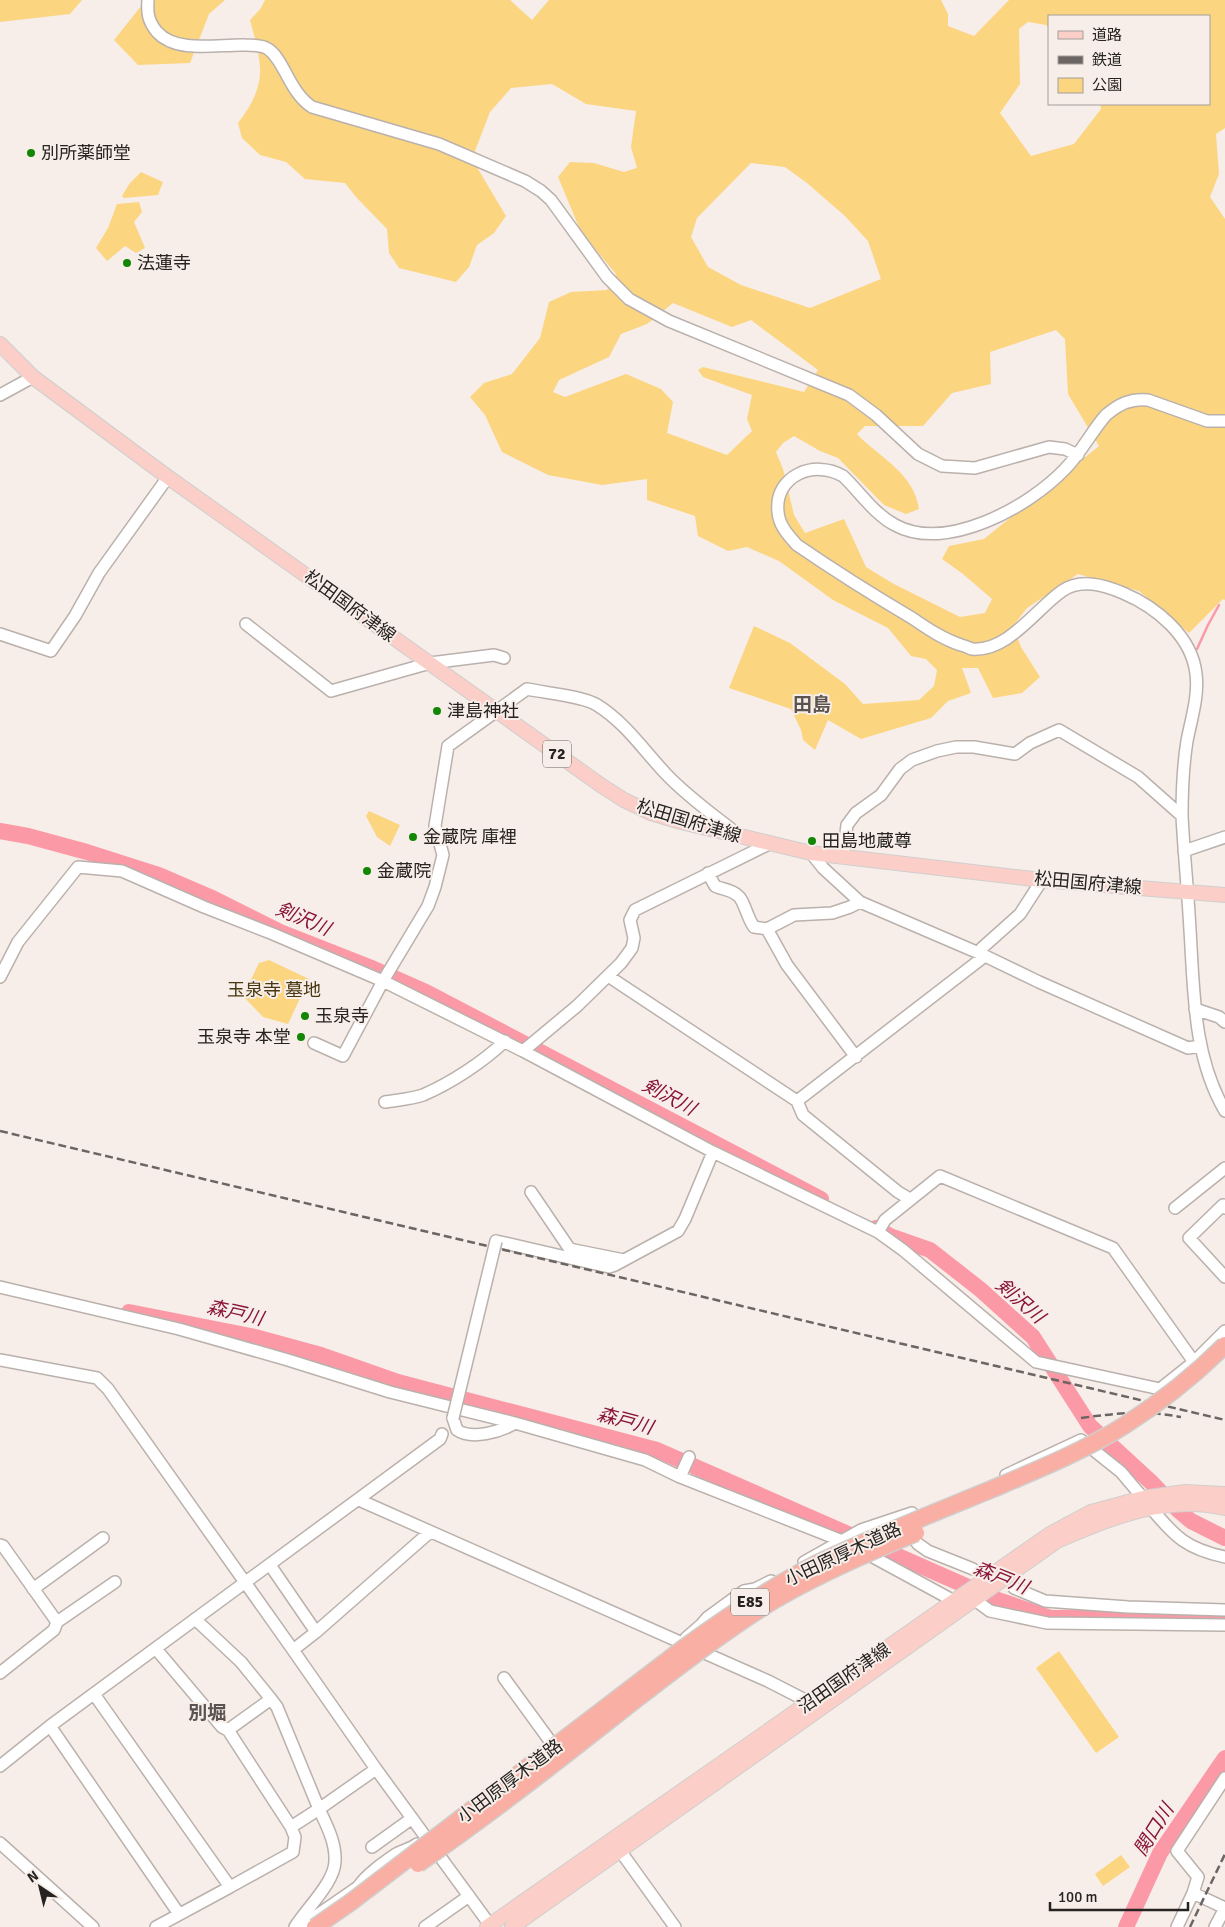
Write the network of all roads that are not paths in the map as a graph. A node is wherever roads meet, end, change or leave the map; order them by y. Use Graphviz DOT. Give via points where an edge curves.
graph roads {
  1 [pos="148,0"];
  2 [pos="0,344"];
  3 [pos="33,377"];
  4 [pos="0,396"];
  5 [pos="1225,421"];
  6 [pos="1078,455"];
  7 [pos="168,477"];
  8 [pos="246,624"];
  9 [pos="0,634"];
  10 [pos="504,658"];
  11 [pos="430,663"];
  12 [pos="497,711"];
  13 [pos="1182,816"];
  14 [pos="1225,837"];
  15 [pos="744,838"];
  16 [pos="771,843"];
  17 [pos="1184,851"];
  18 [pos="811,853"];
  19 [pos="842,857"];
  20 [pos="708,873"];
  21 [pos="1042,880"];
  22 [pos="1188,892"];
  23 [pos="1225,895"];
  24 [pos="860,902"];
  25 [pos="767,929"];
  26 [pos="982,954"];
  27 [pos="608,976"];
  28 [pos="0,978"];
  29 [pos="383,980"];
  30 [pos="1195,1009"];
  31 [pos="1225,1022"];
  32 [pos="505,1042"];
  33 [pos="314,1043"];
  34 [pos="1200,1046"];
  35 [pos="523,1051"];
  36 [pos="856,1057"];
  37 [pos="797,1101"];
  38 [pos="385,1102"];
  39 [pos="1225,1111"];
  40 [pos="713,1152"];
  41 [pos="1225,1168"];
  42 [pos="531,1192"];
  43 [pos="910,1199"];
  44 [pos="1175,1208"];
  45 [pos="1225,1208"];
  46 [pos="878,1232"];
  47 [pos="624,1260"];
  48 [pos="1225,1277"];
  49 [pos="0,1287"];
  50 [pos="1225,1331"];
  51 [pos="1225,1344"];
  52 [pos="1225,1359"];
  53 [pos="0,1360"];
  54 [pos="1194,1362"];
  55 [pos="515,1423"];
  56 [pos="442,1434"];
  57 [pos="690,1457"];
  58 [pos="680,1477"];
  59 [pos="1225,1494"];
  60 [pos="359,1500"];
  61 [pos="1147,1503"];
  62 [pos="1225,1508"];
  63 [pos="900,1518"];
  64 [pos="430,1532"];
  65 [pos="103,1538"];
  66 [pos="842,1540"];
  67 [pos="0,1545"];
  68 [pos="1225,1557"];
  69 [pos="270,1565"];
  70 [pos="973,1570"];
  71 [pos="115,1582"];
  72 [pos="246,1583"];
  73 [pos="1014,1588"];
  74 [pos="33,1589"];
  75 [pos="964,1601"];
  76 [pos="1225,1610"];
  77 [pos="195,1619"];
  78 [pos="57,1622"];
  79 [pos="1225,1625"];
  80 [pos="316,1632"];
  81 [pos="681,1642"];
  82 [pos="156,1649"];
  83 [pos="293,1650"];
  84 [pos="0,1673"];
  85 [pos="504,1678"];
  86 [pos="94,1694"];
  87 [pos="271,1699"];
  88 [pos="809,1702"];
  89 [pos="50,1726"];
  90 [pos="228,1730"];
  91 [pos="550,1741"];
  92 [pos="0,1766"];
  93 [pos="376,1769"];
  94 [pos="1225,1778"];
  95 [pos="318,1809"];
  96 [pos="411,1819"];
  97 [pos="291,1827"];
  98 [pos="425,1838"];
  99 [pos="612,1839"];
  100 [pos="0,1843"];
  101 [pos="372,1847"];
  102 [pos="621,1851"];
  103 [pos="230,1888"];
  104 [pos="1193,1894"];
  105 [pos="469,1896"];
  106 [pos="1225,1908"];
  107 [pos="179,1914"];
  108 [pos="488,1926"];
  109 [pos="93,1927"];
  110 [pos="156,1927"];
  111 [pos="295,1927"];
  112 [pos="300,1927"];
  113 [pos="315,1927"];
  114 [pos="329,1927"];
  115 [pos="425,1927"];
  116 [pos="512,1927"];
  117 [pos="675,1927"];
  118 [pos="1177,1927"];
  119 [pos="1215,1927"];
  1 -- 6 [label="street" via="148,19 160,35 172,43 252,45 268,49 294,90 312,107 439,144 525,181 551,200 607,277 629,299 669,321 849,395 918,454 942,466 976,468 1048,447"];
  2 -- 3 [label="main road, 松田国府津線 / 72"];
  3 -- 4 [label="street"];
  3 -- 7 [label="main road, 松田国府津線 / 72"];
  5 -- 6 [label="street" via="1207,421 1137,399 1106,415"];
  6 -- 13 [label="street" via="1042,491 1027,501 953,533 926,535 894,525 842,476 820,468 803,471 788,482 780,496 778,513 783,528 797,545 943,638 971,649 992,646 1019,630 1064,590 1079,585 1093,583 1110,587 1151,608 1178,634 1193,660 1196,674 1185,760"];
  7 -- 9 [label="street" via="99,573 51,651"];
  7 -- 11 [label="main road, 松田国府津線 / 72"];
  8 -- 11 [label="street" via="331,691"];
  10 -- 11 [label="street" via="494,655"];
  11 -- 12 [label="main road, 松田国府津線 / 72"];
  12 -- 15 [label="main road, 松田国府津線 / 72" via="624,800 658,815"];
  12 -- 15 [label="street" via="527,689 597,706 627,728 686,794"];
  12 -- 29 [label="street" via="448,746 435,826 444,854 435,887 428,906"];
  13 -- 17 [label="street"];
  13 -- 19 [label="street" via="1138,777 1059,730 1030,743 1016,754 956,747 912,760 900,769 882,795 856,813 847,825"];
  14 -- 17 [label="street"];
  15 -- 16 [label="main road, 松田国府津線 / 72"];
  16 -- 18 [label="main road, 松田国府津線 / 72"];
  16 -- 20 [label="street"];
  17 -- 22 [label="street"];
  18 -- 19 [label="main road, 松田国府津線 / 72"];
  18 -- 24 [label="street"];
  19 -- 21 [label="main road, 松田国府津線 / 72"];
  20 -- 25 [label="street" via="715,886 738,895 754,927"];
  20 -- 27 [label="street" via="635,910 630,920 634,938 632,948"];
  21 -- 22 [label="main road, 松田国府津線 / 72"];
  21 -- 26 [label="street" via="1020,914 982,948"];
  22 -- 23 [label="main road, 松田国府津線 / 72"];
  22 -- 30 [label="street"];
  24 -- 25 [label="street" via="832,913 794,915"];
  24 -- 26 [label="street"];
  25 -- 36 [label="street" via="787,965"];
  26 -- 34 [label="street" via="1188,1048"];
  26 -- 36 [label="street" via="981,960"];
  27 -- 35 [label="street"];
  27 -- 37 [label="street"];
  28 -- 29 [label="street" via="18,942 78,867 122,871"];
  29 -- 32 [label="street"];
  29 -- 33 [label="street" via="343,1056"];
  30 -- 31 [label="street" via="1219,1016"];
  30 -- 34 [label="street"];
  32 -- 35 [label="street"];
  32 -- 38 [label="street" via="449,1082 421,1096"];
  34 -- 39 [label="street" via="1214,1090"];
  35 -- 40 [label="street"];
  36 -- 37 [label="street"];
  37 -- 43 [label="street" via="803,1115"];
  40 -- 46 [label="street"];
  40 -- 47 [label="street" via="678,1231"];
  41 -- 44 [label="street"];
  42 -- 47 [label="street" via="569,1248"];
  43 -- 46 [label="street" via="886,1220"];
  43 -- 54 [label="street" via="940,1176 1113,1248"];
  45 -- 48 [label="street" via="1222,1205 1189,1238"];
  46 -- 54 [label="street" via="1036,1362 1160,1389"];
  47 -- 55 [label="street, bridge" via="608,1267 496,1241 453,1418 457,1430 470,1434 498,1431"];
  49 -- 55 [label="street" via="179,1329 390,1392"];
  50 -- 54 [label="street"];
  51 -- 113 [label="highway, 小田原厚木道路 / E85, bridge" via="1165,1397 1083,1449 874,1538 772,1588 681,1650"];
  52 -- 114 [label="highway, 小田原厚木道路 / E85, bridge" via="1171,1405 1087,1458 884,1546 777,1599 688,1660 461,1834"];
  53 -- 72 [label="street" via="97,1378 114,1397"];
  55 -- 58 [label="street" via="645,1460"];
  56 -- 60 [label="street" via="440,1439"];
  57 -- 58 [label="street"];
  58 -- 66 [label="street"];
  59 -- 61 [label="main road, 沼田国府津線" via="1159,1496"];
  60 -- 64 [label="street"];
  60 -- 69 [label="street"];
  61 -- 62 [label="main road, 沼田国府津線" via="1209,1504"];
  61 -- 63 [label="street" via="1121,1472 1081,1440"];
  61 -- 68 [label="street" via="1170,1531 1186,1543 1206,1553"];
  61 -- 75 [label="main road, 沼田国府津線" via="1091,1512 1050,1534"];
  63 -- 66 [label="street" via="861,1530"];
  63 -- 70 [label="street" via="918,1544"];
  64 -- 80 [label="street"];
  64 -- 81 [label="street"];
  65 -- 74 [label="street"];
  66 -- 75 [label="street"];
  66 -- 81 [label="street" via="755,1590 744,1591 706,1618"];
  67 -- 74 [label="street"];
  69 -- 72 [label="street"];
  69 -- 80 [label="street"];
  71 -- 78 [label="street"];
  72 -- 77 [label="street"];
  72 -- 83 [label="street"];
  73 -- 76 [label="street" via="1045,1600"];
  74 -- 78 [label="street"];
  75 -- 79 [label="street" via="990,1611 1048,1623"];
  75 -- 88 [label="main road, 沼田国府津線"];
  75 -- 102 [label="main road, 沼田国府津線"];
  77 -- 82 [label="street"];
  77 -- 87 [label="street" via="241,1662"];
  78 -- 84 [label="street" via="54,1630"];
  80 -- 83 [label="street"];
  81 -- 88 [label="street"];
  81 -- 91 [label="street"];
  82 -- 86 [label="street"];
  82 -- 90 [label="street"];
  83 -- 93 [label="street"];
  85 -- 91 [label="street"];
  86 -- 89 [label="street"];
  86 -- 103 [label="street"];
  87 -- 90 [label="street"];
  87 -- 95 [label="street"];
  88 -- 99 [label="main road, 沼田国府津線"];
  89 -- 92 [label="street"];
  89 -- 107 [label="street"];
  90 -- 97 [label="street"];
  91 -- 98 [label="street"];
  93 -- 95 [label="street"];
  93 -- 96 [label="street"];
  94 -- 104 [label="street" via="1177,1851 1198,1877"];
  95 -- 97 [label="street"];
  95 -- 111 [label="street" via="330,1835 336,1862 326,1883"];
  96 -- 98 [label="street"];
  96 -- 101 [label="street"];
  97 -- 103 [label="street" via="296,1837 293,1852"];
  98 -- 105 [label="street"];
  98 -- 112 [label="street" via="411,1849 398,1853 364,1878 358,1887"];
  99 -- 102 [label="street"];
  99 -- 108 [label="main road, 沼田国府津線"];
  100 -- 109 [label="street"];
  102 -- 116 [label="main road, 沼田国府津線"];
  102 -- 117 [label="street"];
  103 -- 107 [label="street"];
  104 -- 106 [label="street"];
  104 -- 118 [label="street"];
  105 -- 108 [label="street"];
  105 -- 115 [label="street"];
  106 -- 119 [label="street"];
  107 -- 110 [label="street"];
}
